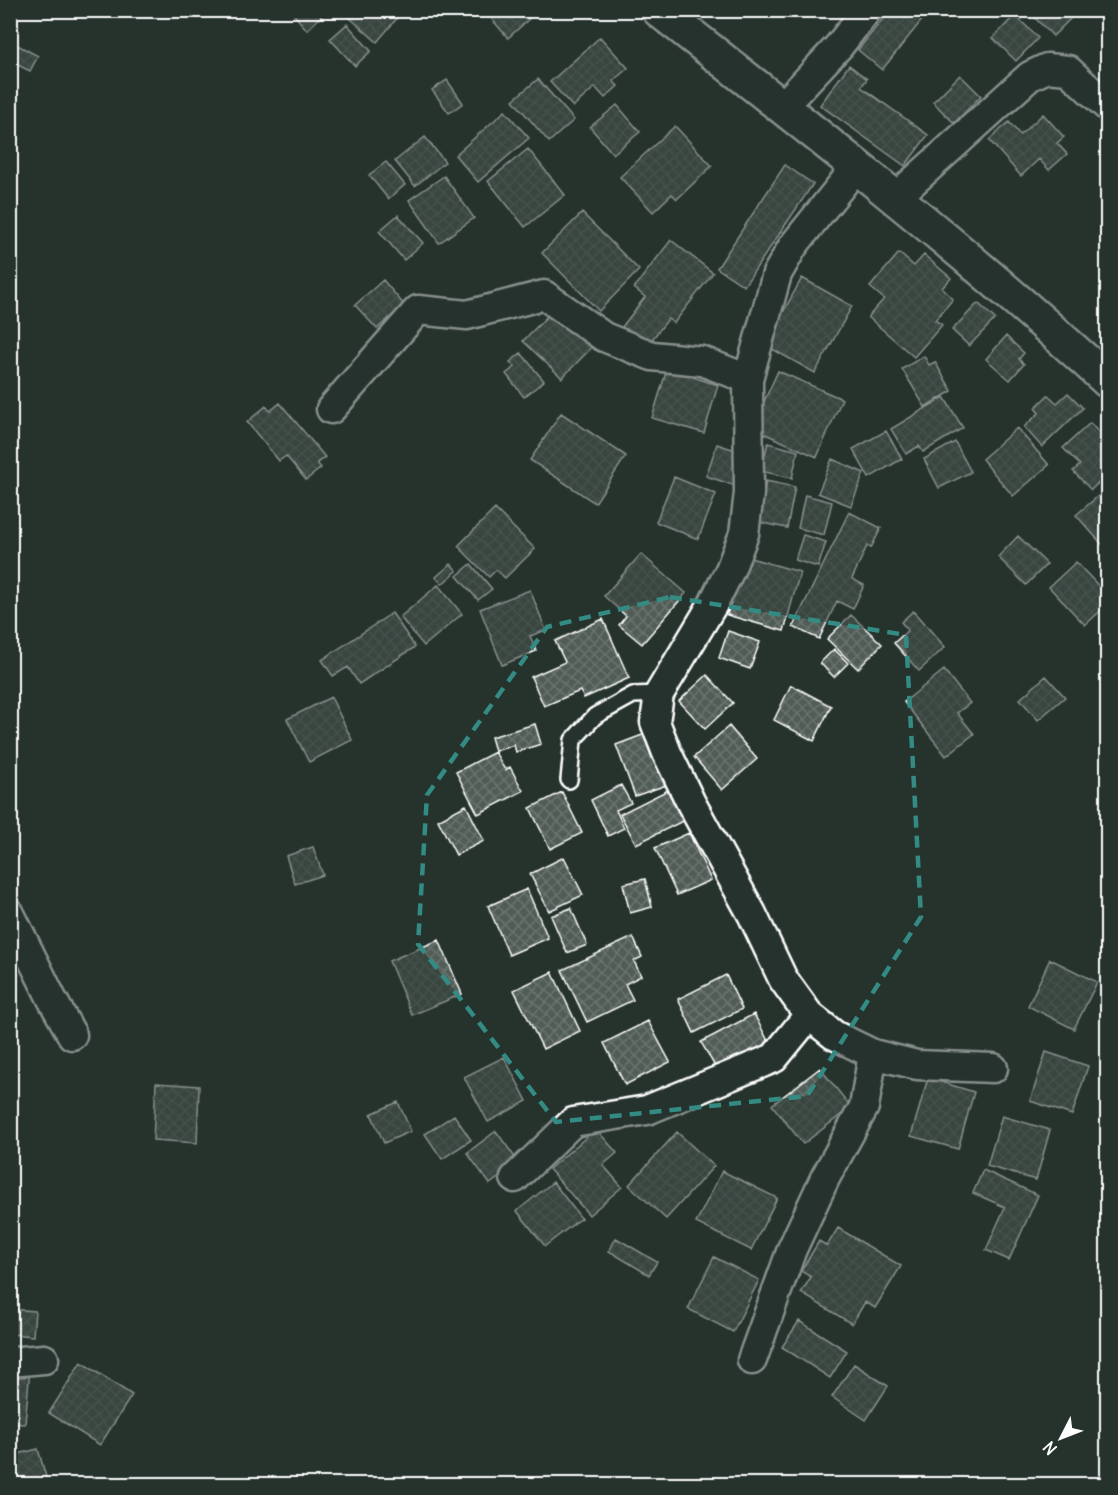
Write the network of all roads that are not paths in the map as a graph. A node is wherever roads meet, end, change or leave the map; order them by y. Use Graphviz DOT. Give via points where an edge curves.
graph roads {
  1 [pos="659,10"];
  2 [pos="867,10"];
  3 [pos="782,106"];
  4 [pos="1107,107"];
  5 [pos="857,165"];
  6 [pos="895,198"];
  7 [pos="748,380"];
  8 [pos="1107,381"];
  9 [pos="331,409"];
  10 [pos="659,694"];
  11 [pos="569,780"];
  12 [pos="10,914"];
  13 [pos="809,1015"];
  14 [pos="72,1035"];
  15 [pos="873,1054"];
  16 [pos="993,1068"];
  17 [pos="515,1178"];
  18 [pos="44,1359"];
  19 [pos="752,1360"];
  20 [pos="10,1362"];
  1 -- 3 [label="main road"];
  2 -- 3 [label="street"];
  3 -- 5 [label="main road"];
  4 -- 6 [label="street" via="1068,70 1047,68 1030,75"];
  5 -- 6 [label="main road"];
  5 -- 7 [label="street" via="793,246 777,274"];
  6 -- 8 [label="main road"];
  7 -- 9 [label="street" via="702,361 652,356 604,338 544,295 467,315 418,310"];
  7 -- 10 [label="street" via="749,493 744,534 713,604"];
  10 -- 11 [label="lane" via="633,696 595,716 573,740"];
  10 -- 13 [label="street" via="656,723 667,753 783,979"];
  12 -- 14 [label="street"];
  13 -- 15 [label="street" via="834,1035"];
  13 -- 17 [label="street" via="774,1058 647,1110 573,1122"];
  15 -- 16 [label="street" via="917,1065"];
  15 -- 19 [label="street" via="864,1107 792,1249"];
  18 -- 20 [label="street"];
}
